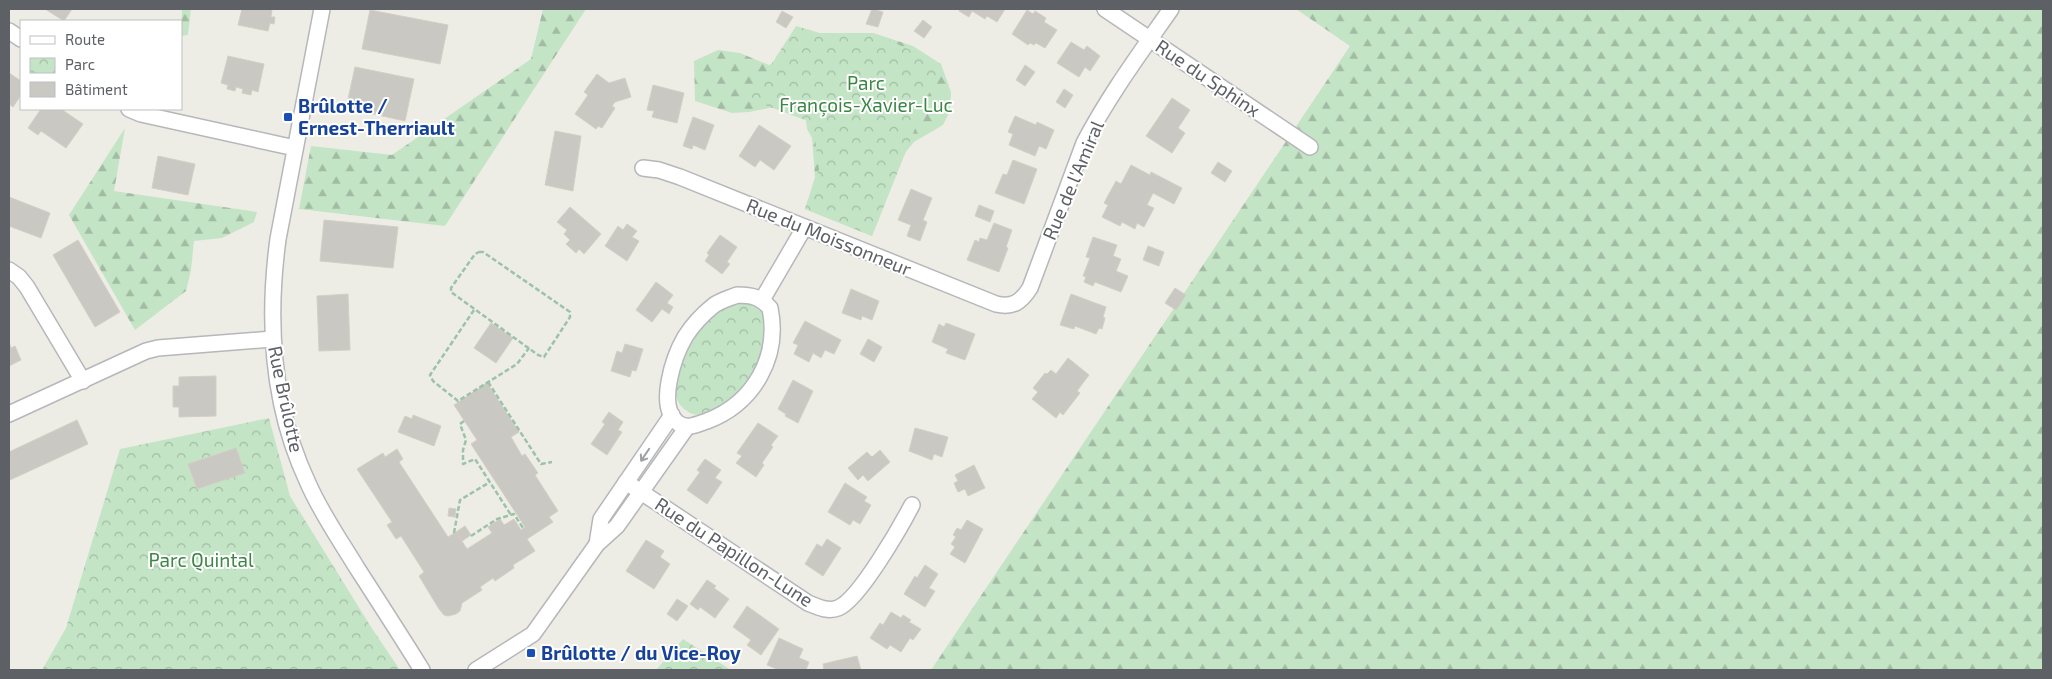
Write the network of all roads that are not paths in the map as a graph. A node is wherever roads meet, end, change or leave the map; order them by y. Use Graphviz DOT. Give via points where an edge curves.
graph roads {
  1 [pos="322,9"];
  2 [pos="1105,9"];
  3 [pos="1171,9"];
  4 [pos="9,31"];
  5 [pos="20,38"];
  6 [pos="1149,39"];
  7 [pos="131,110"];
  8 [pos="1310,147"];
  9 [pos="295,148"];
  10 [pos="643,168"];
  11 [pos="804,228"];
  12 [pos="9,270"];
  13 [pos="762,300"];
  14 [pos="1014,304"];
  15 [pos="272,339"];
  16 [pos="83,381"];
  17 [pos="9,414"];
  18 [pos="672,415"];
  19 [pos="687,427"];
  20 [pos="626,482"];
  21 [pos="641,492"];
  22 [pos="912,505"];
  23 [pos="597,544"];
  24 [pos="422,670"];
  25 [pos="476,670"];
  1 -- 9 [label="street, Rue Brûlotte"];
  2 -- 6 [label="street, Rue du Sphinx"];
  3 -- 6 [label="street, Rue de l'Amiral"];
  4 -- 5 [label="street"];
  6 -- 8 [label="street, Rue du Sphinx"];
  6 -- 14 [label="street, Rue de l'Amiral" via="1088,136 1030,288 1023,299"];
  7 -- 9 [label="street"];
  9 -- 15 [label="street, Rue Brûlotte" via="274,270"];
  10 -- 11 [label="street, Rue du Moissonneur" via="680,177"];
  11 -- 13 [label="street"];
  11 -- 14 [label="street, Rue du Moissonneur" via="996,304"];
  12 -- 16 [label="street" via="27,286"];
  13 -- 18 [label="street" via="751,295 737,295 714,305 686,336 670,375 668,397"];
  13 -- 19 [label="street" via="770,308 772,345 760,376 734,406 716,418"];
  15 -- 16 [label="street" via="158,348"];
  15 -- 24 [label="street, Rue Brûlotte" via="285,413 307,483"];
  16 -- 17 [label="street"];
  18 -- 19 [label="street"];
  18 -- 20 [label="street, one-way"];
  19 -- 21 [label="street"];
  20 -- 21 [label="street, Rue du Papillon-Lune"];
  20 -- 23 [label="street" via="601,519"];
  21 -- 22 [label="street, Rue du Papillon-Lune" via="808,603 829,610 849,601 893,540"];
  21 -- 23 [label="street" via="618,526"];
  23 -- 25 [label="street" via="533,634"];
}
